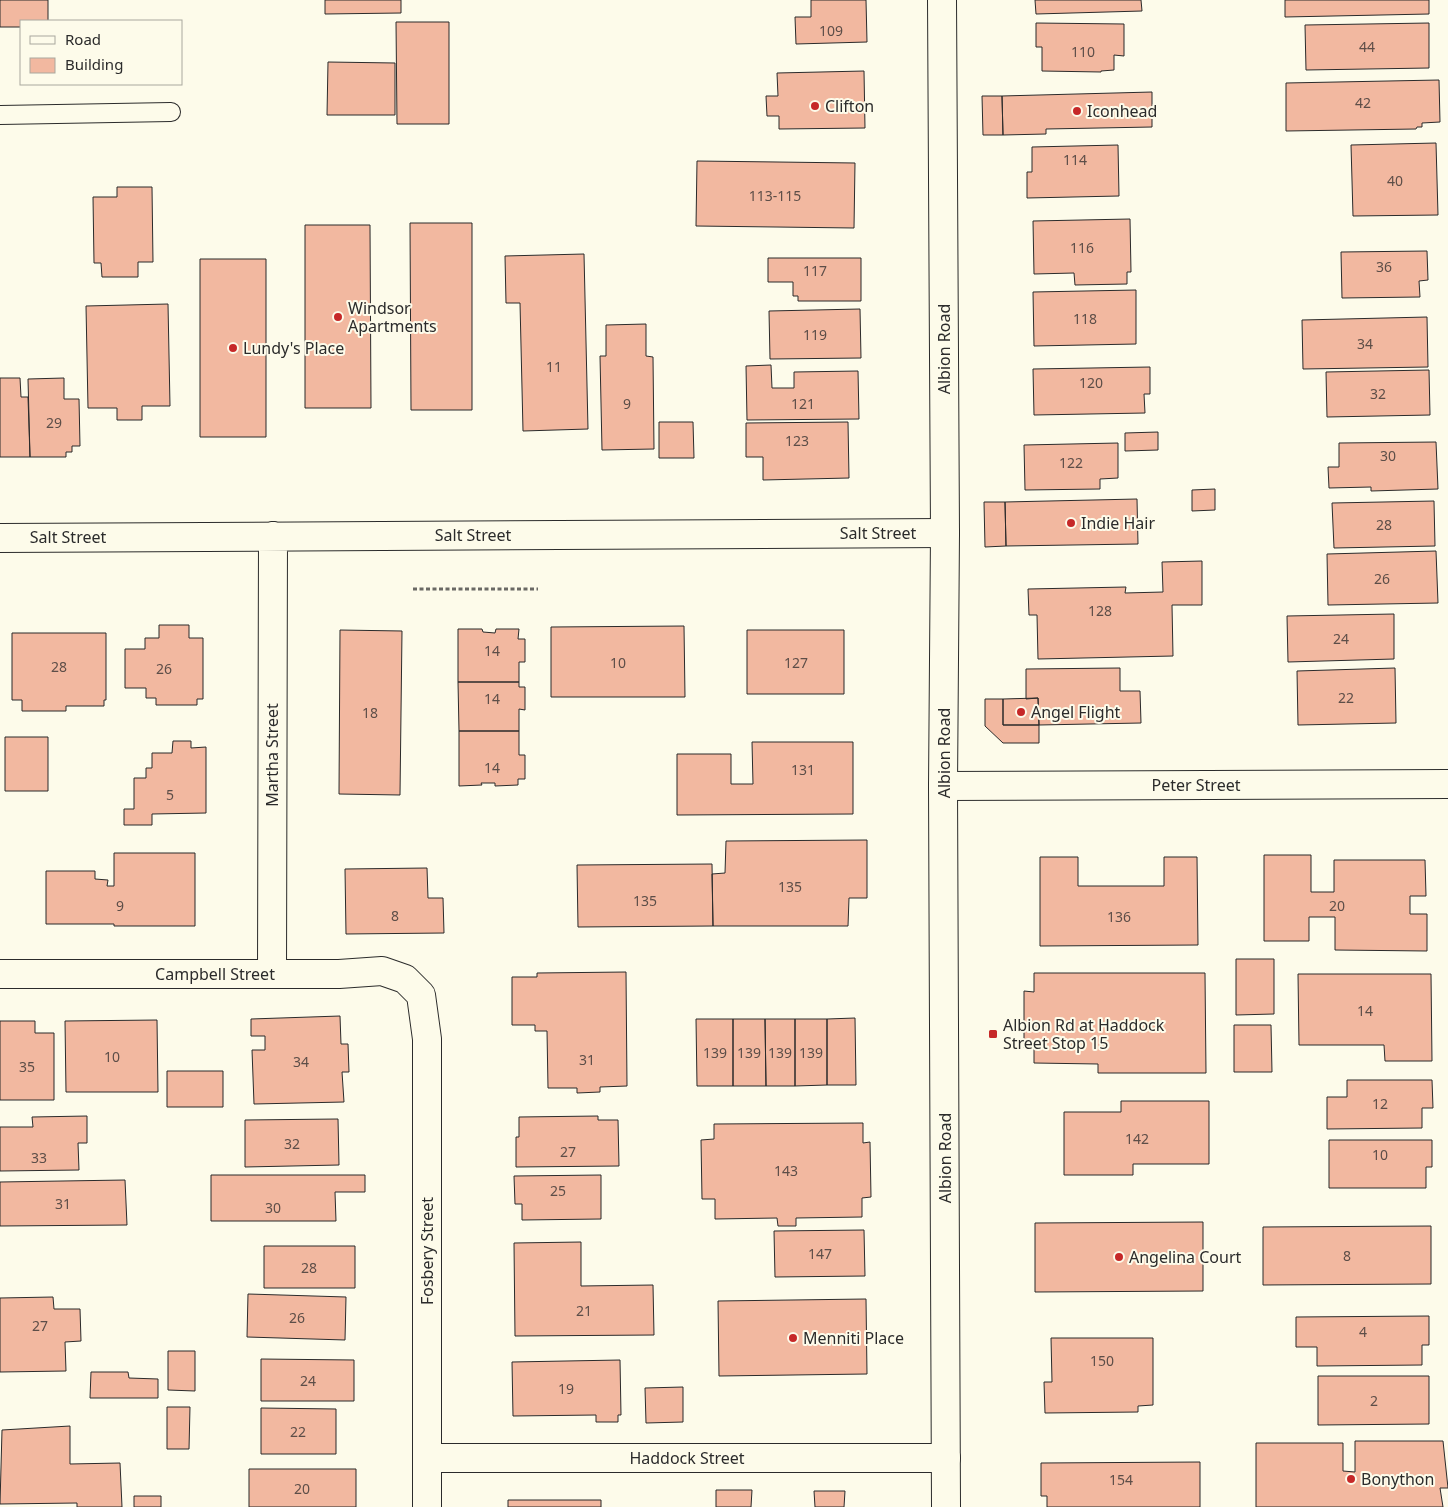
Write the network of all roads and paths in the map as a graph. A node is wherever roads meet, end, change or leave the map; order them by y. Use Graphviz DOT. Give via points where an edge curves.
graph roads {
  1 [pos="942,0"];
  2 [pos="172,112"];
  3 [pos="0,116"];
  4 [pos="945,533"];
  5 [pos="273,536"];
  6 [pos="0,538"];
  7 [pos="413,589"];
  8 [pos="538,589"];
  9 [pos="1448,784"];
  10 [pos="944,786"];
  11 [pos="0,974"];
  12 [pos="272,974"];
  13 [pos="421,995"];
  14 [pos="427,1458"];
  15 [pos="946,1458"];
  16 [pos="427,1507"];
  17 [pos="946,1507"];
  1 -- 4 [label="street, Albion Road"];
  2 -- 3 [label="lane"];
  4 -- 5 [label="street, Salt Street"];
  4 -- 10 [label="street, Albion Road"];
  5 -- 6 [label="street, Salt Street"];
  5 -- 12 [label="street, Martha Street"];
  7 -- 8 [label="path"];
  9 -- 10 [label="street, Peter Street"];
  10 -- 15 [label="street, Albion Road"];
  11 -- 12 [label="street, Campbell Street"];
  12 -- 13 [label="street, Campbell Street" via="382,971 405,979"];
  13 -- 14 [label="street, Fosbery Street" via="427,1039"];
  14 -- 15 [label="street, Haddock Street"];
  14 -- 16 [label="street, Fosbery Street"];
  15 -- 17 [label="street, Albion Road"];
}
